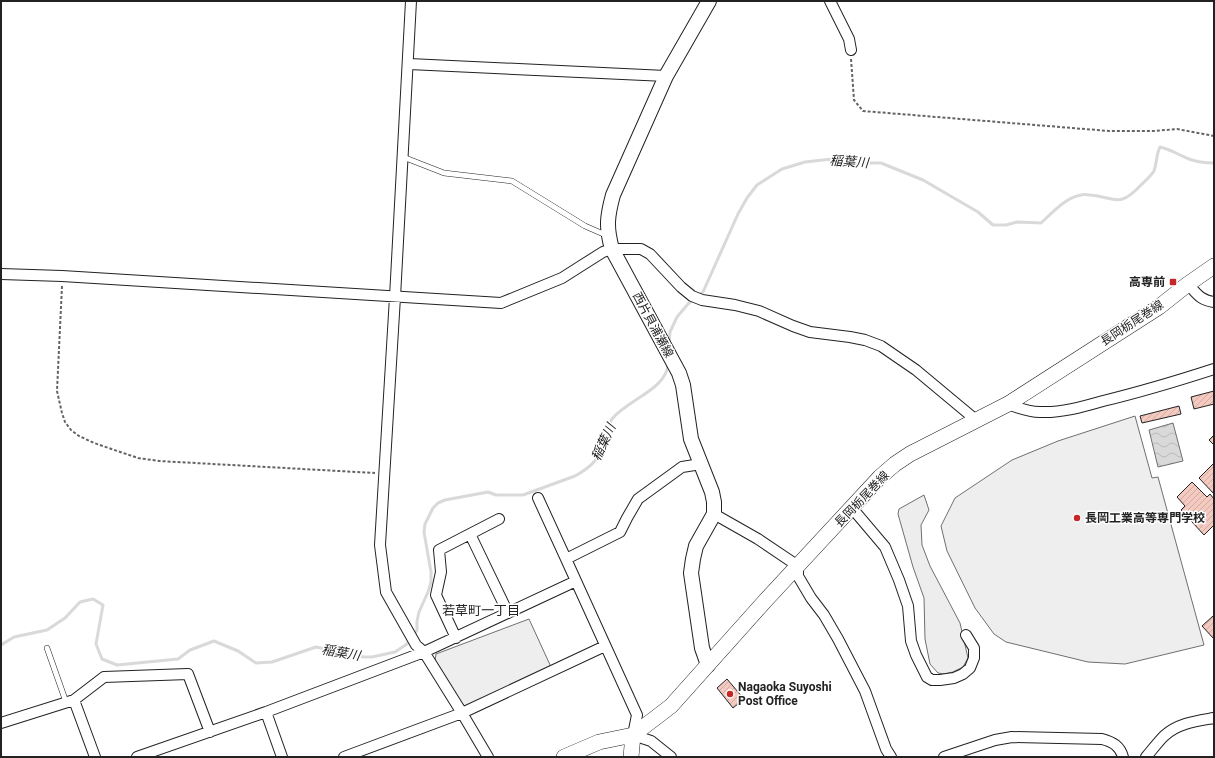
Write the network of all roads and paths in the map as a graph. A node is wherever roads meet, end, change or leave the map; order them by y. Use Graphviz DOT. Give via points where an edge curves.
graph roads {
  1 [pos="411,1"];
  2 [pos="709,1"];
  3 [pos="830,1"];
  4 [pos="851,50"];
  5 [pos="408,64"];
  6 [pos="666,76"];
  7 [pos="1214,136"];
  8 [pos="403,157"];
  9 [pos="610,243"];
  10 [pos="1214,266"];
  11 [pos="1,274"];
  12 [pos="62,276"];
  13 [pos="1188,284"];
  14 [pos="395,296"];
  15 [pos="1214,302"];
  16 [pos="1214,369"];
  17 [pos="1008,404"];
  18 [pos="976,420"];
  19 [pos="701,464"];
  20 [pos="384,473"];
  21 [pos="538,498"];
  22 [pos="852,508"];
  23 [pos="714,514"];
  24 [pos="499,519"];
  25 [pos="470,534"];
  26 [pos="566,559"];
  27 [pos="798,566"];
  28 [pos="576,581"];
  29 [pos="508,613"];
  30 [pos="966,635"];
  31 [pos="456,638"];
  32 [pos="605,646"];
  33 [pos="46,648"];
  34 [pos="420,648"];
  35 [pos="708,665"];
  36 [pos="70,701"];
  37 [pos="266,712"];
  38 [pos="462,713"];
  39 [pos="1214,718"];
  40 [pos="1,724"];
  41 [pos="210,732"];
  42 [pos="634,735"];
  43 [pos="95,757"];
  44 [pos="137,757"];
  45 [pos="282,757"];
  46 [pos="344,757"];
  47 [pos="488,757"];
  48 [pos="564,757"];
  49 [pos="631,757"];
  50 [pos="671,757"];
  51 [pos="891,757"];
  52 [pos="944,757"];
  53 [pos="1123,757"];
  54 [pos="1146,757"];
  1 -- 5 [label="street"];
  2 -- 6 [label="main road, 西片貝浦瀬線"];
  3 -- 4 [label="street" via="849,39"];
  4 -- 7 [label="path" via="854,100 863,111 1109,131 1177,129"];
  5 -- 6 [label="street"];
  5 -- 8 [label="street"];
  6 -- 9 [label="main road, 西片貝浦瀬線" via="613,195 607,225"];
  8 -- 9 [label="lane" via="444,173 512,182"];
  8 -- 14 [label="street"];
  9 -- 14 [label="street" via="603,252 562,278 501,303"];
  9 -- 18 [label="street" via="646,251 681,287 702,300 759,311 810,332 850,337 881,346 916,370"];
  9 -- 19 [label="main road, 西片貝浦瀬線" via="679,373 691,439"];
  10 -- 13 [label="main road, 長岡栃尾巻線"];
  11 -- 12 [label="street"];
  12 -- 14 [label="street"];
  12 -- 20 [label="path" via="57,391 66,422 79,436 131,456 159,461"];
  13 -- 15 [label="street" via="1205,301"];
  13 -- 17 [label="main road, 長岡栃尾巻線" via="1159,307"];
  14 -- 20 [label="street"];
  16 -- 17 [label="street" via="1072,409 1040,412"];
  17 -- 18 [label="main road, 長岡栃尾巻線"];
  18 -- 22 [label="main road, 長岡栃尾巻線" via="895,464"];
  19 -- 23 [label="main road, 西片貝浦瀬線" via="712,492"];
  19 -- 26 [label="street" via="682,467 638,499 620,532"];
  20 -- 34 [label="street" via="380,545 386,592"];
  21 -- 26 [label="street"];
  22 -- 27 [label="main road, 長岡栃尾巻線"];
  22 -- 30 [label="street" via="885,547 908,606 911,641 927,677 932,680 954,678 970,668 974,648"];
  23 -- 27 [label="street"];
  23 -- 35 [label="main road" via="696,546 691,573 702,648"];
  24 -- 25 [label="street"];
  25 -- 29 [label="street"];
  25 -- 31 [label="street" via="439,550 441,572 436,595"];
  26 -- 28 [label="street"];
  27 -- 35 [label="main road, 長岡栃尾巻線"];
  27 -- 51 [label="street" via="798,576 810,598 824,615 865,691"];
  28 -- 29 [label="street"];
  28 -- 32 [label="street"];
  29 -- 31 [label="street"];
  31 -- 34 [label="street"];
  32 -- 38 [label="street"];
  32 -- 42 [label="street" via="637,715"];
  33 -- 36 [label="lane"];
  34 -- 37 [label="street"];
  34 -- 38 [label="street"];
  35 -- 42 [label="main road, 長岡栃尾巻線" via="671,706"];
  36 -- 40 [label="street"];
  36 -- 41 [label="street" via="104,677 188,674"];
  36 -- 43 [label="street"];
  37 -- 41 [label="street"];
  37 -- 45 [label="street"];
  38 -- 46 [label="street"];
  38 -- 47 [label="street"];
  39 -- 54 [label="street" via="1176,727 1165,735"];
  41 -- 44 [label="street"];
  42 -- 48 [label="main road" via="599,742"];
  42 -- 49 [label="main road"];
  42 -- 50 [label="street" via="651,741"];
  52 -- 53 [label="street" via="1012,737 1102,739 1116,744"];
}
